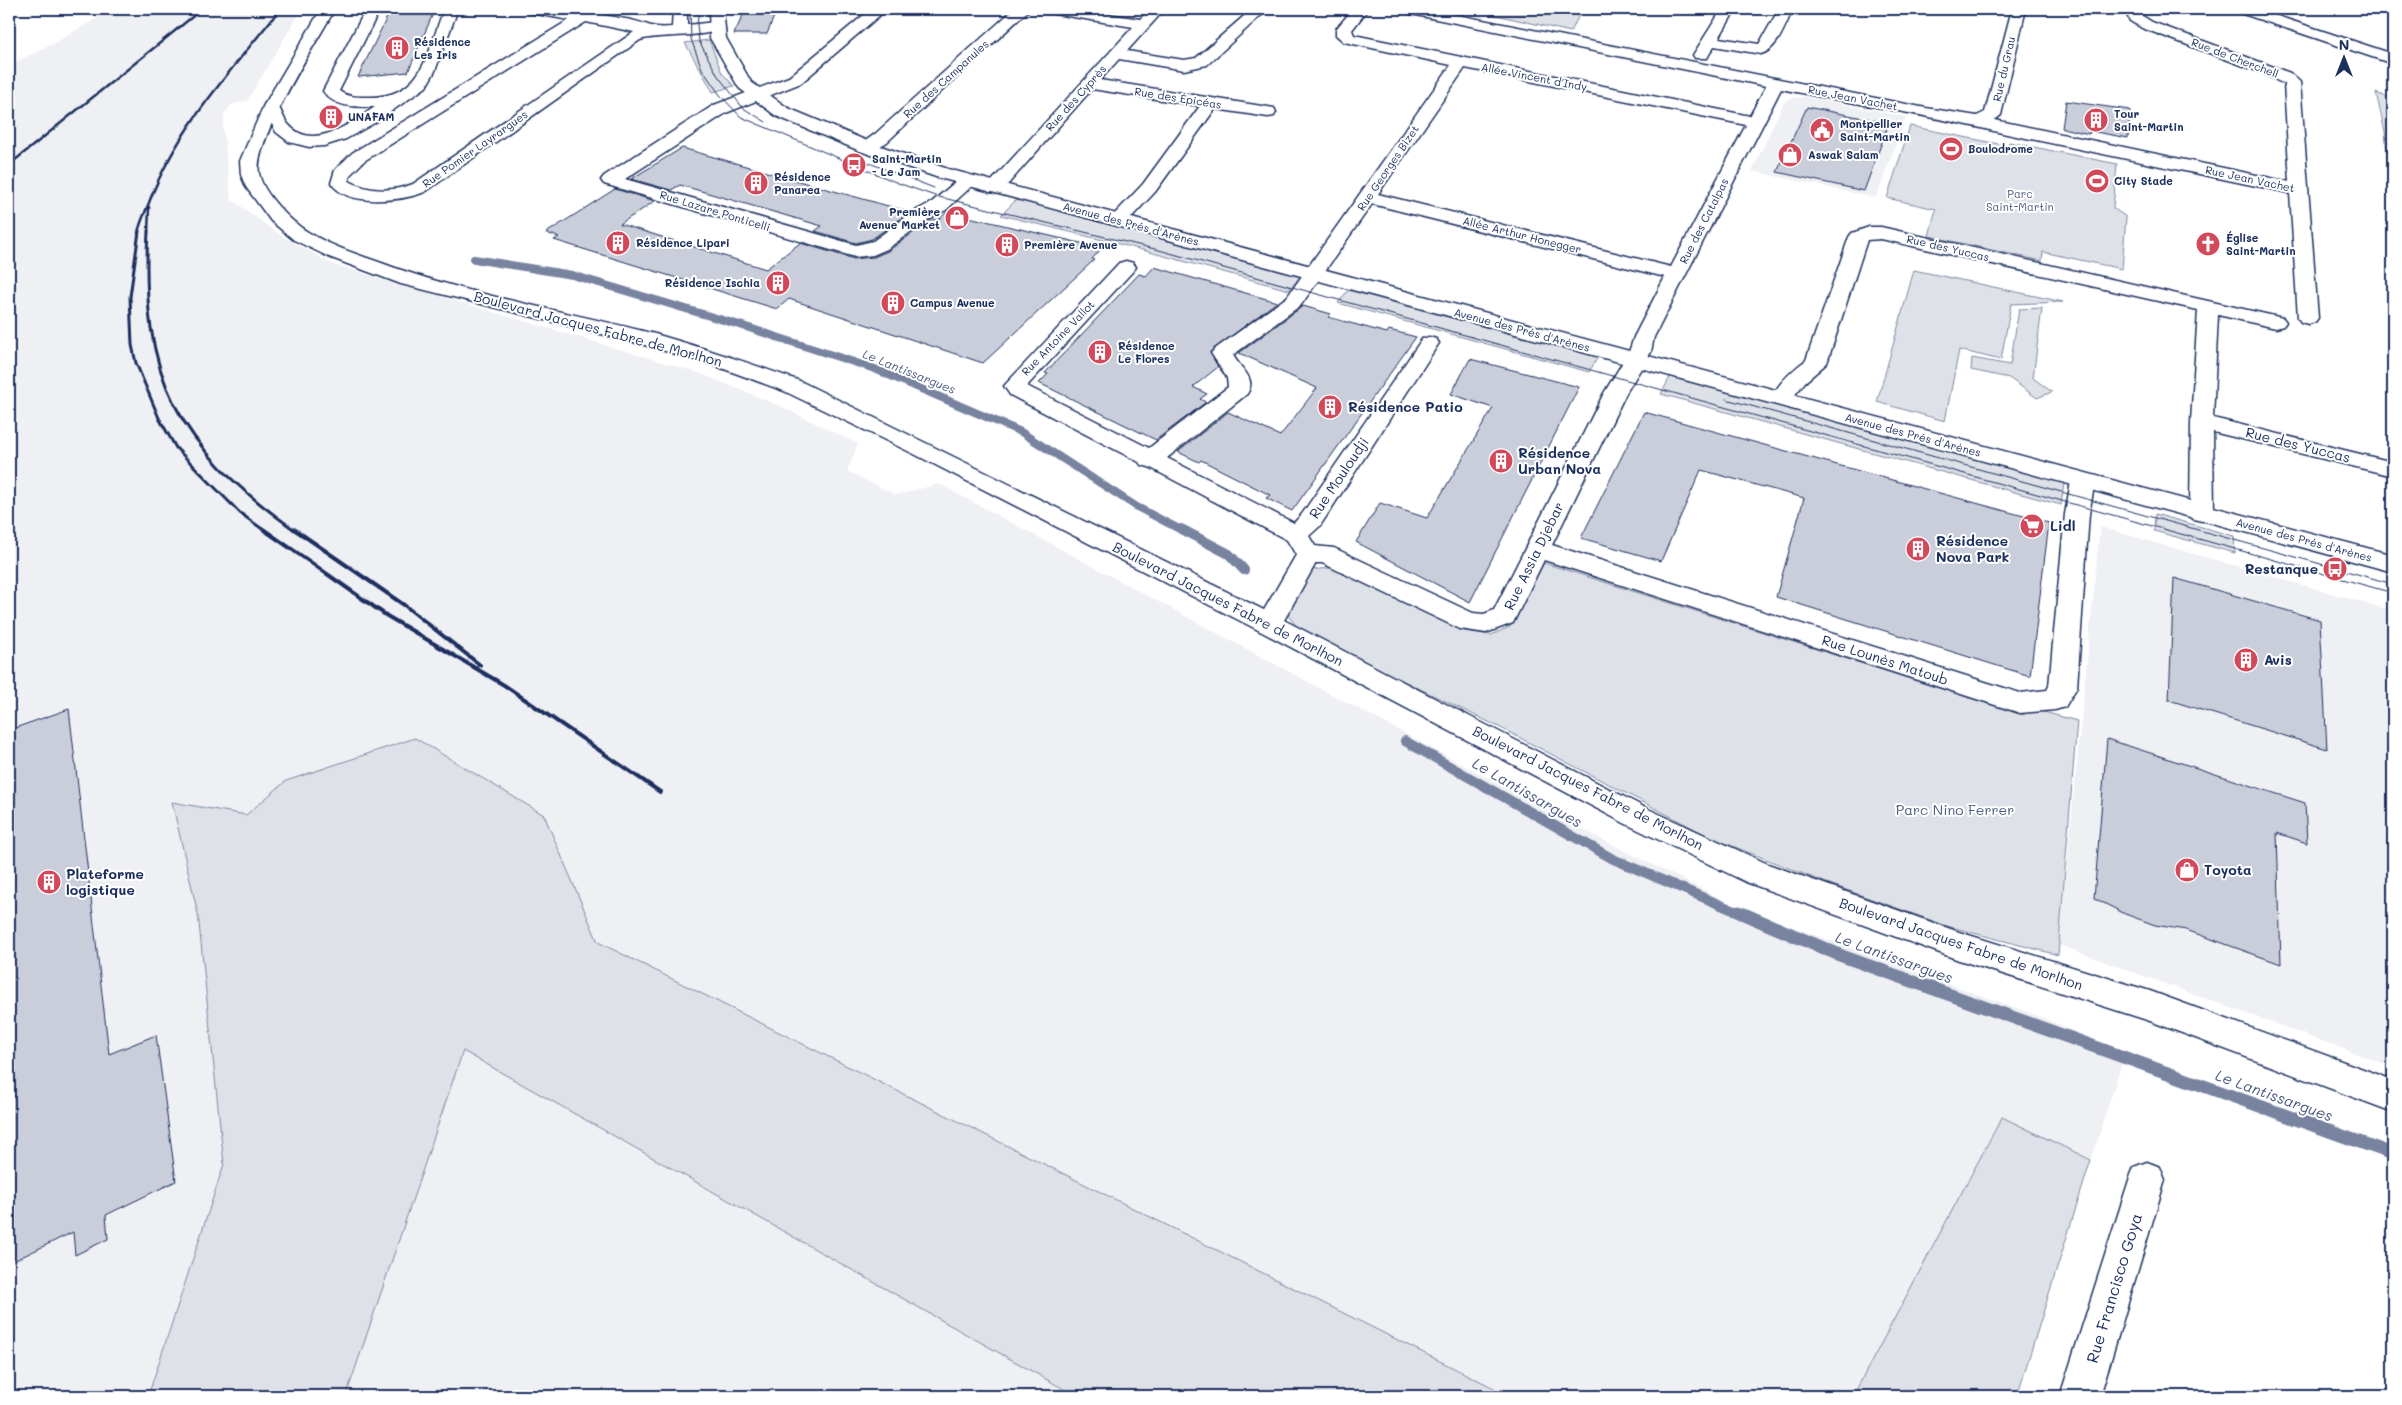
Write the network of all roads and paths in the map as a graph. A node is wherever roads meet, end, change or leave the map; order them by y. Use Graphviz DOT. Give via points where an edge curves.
graph roads {
  1 [pos="328,9"];
  2 [pos="372,9"];
  3 [pos="451,9"];
  4 [pos="531,9"];
  5 [pos="680,9"];
  6 [pos="716,9"];
  7 [pos="880,9"];
  8 [pos="1023,9"];
  9 [pos="1049,9"];
  10 [pos="1158,9"];
  11 [pos="1261,9"];
  12 [pos="1361,9"];
  13 [pos="1406,9"];
  14 [pos="1729,9"];
  15 [pos="1786,9"];
  16 [pos="2019,9"];
  17 [pos="2131,9"];
  18 [pos="2242,9"];
  19 [pos="584,17"];
  20 [pos="1145,24"];
  21 [pos="716,27"];
  22 [pos="647,32"];
  23 [pos="679,32"];
  24 [pos="1709,41"];
  25 [pos="1116,54"];
  26 [pos="2393,59"];
  27 [pos="1461,62"];
  28 [pos="1693,66"];
  29 [pos="1088,83"];
  30 [pos="1776,83"];
  31 [pos="757,94"];
  32 [pos="397,100"];
  33 [pos="1212,103"];
  34 [pos="272,107"];
  35 [pos="1268,112"];
  36 [pos="1979,120"];
  37 [pos="1756,122"];
  38 [pos="866,147"];
  39 [pos="967,181"];
  40 [pos="994,188"];
  41 [pos="2300,190"];
  42 [pos="1367,197"];
  43 [pos="1119,219"];
  44 [pos="1126,267"];
  45 [pos="1677,274"];
  46 [pos="1315,275"];
  47 [pos="2208,308"];
  48 [pos="2308,318"];
  49 [pos="2276,322"];
  50 [pos="1429,343"];
  51 [pos="1635,360"];
  52 [pos="1786,391"];
  53 [pos="2202,422"];
  54 [pos="1150,460"];
  55 [pos="2393,469"];
  56 [pos="2083,481"];
  57 [pos="2202,513"];
  58 [pos="1302,545"];
  59 [pos="1537,549"];
  60 [pos="2393,564"];
  61 [pos="1269,624"];
  62 [pos="2393,1096"];
  63 [pos="2148,1180"];
  64 [pos="2080,1396"];
  1 -- 34 [label="street, Boulevard Jacques Fabre de Morlhon"];
  2 -- 32 [label="street" via="331,91 342,100 356,102"];
  3 -- 32 [label="street" via="421,84"];
  4 -- 19 [label="street"];
  5 -- 23 [label="street"];
  6 -- 21 [label="street, Avenue des Prés d'Arènes"];
  7 -- 31 [label="street, Rue Lazare Ponticelli" via="795,80"];
  8 -- 38 [label="street, Rue des Campanules" via="881,138"];
  9 -- 20 [label="street"];
  10 -- 20 [label="street, Rue des Cyprès"];
  11 -- 25 [label="street" via="1194,65"];
  12 -- 27 [label="street, Allée Vincent d'Indy" via="1344,29 1349,38"];
  13 -- 28 [label="street, Rue Jean Vachet"];
  14 -- 24 [label="street"];
  15 -- 24 [label="street" via="1761,49"];
  16 -- 36 [label="street, Rue du Grau" via="1993,115"];
  17 -- 41 [label="street, Rue de Cherchell" via="2135,18 2147,25 2284,76 2292,82"];
  18 -- 26 [label="street"];
  19 -- 22 [label="street" via="631,25"];
  19 -- 22 [label="street, Rue Pomier Layrargues" via="358,158 341,174 340,183 348,189 389,195 419,188"];
  20 -- 25 [label="street, Rue des Cyprès"];
  21 -- 23 [label="street"];
  21 -- 31 [label="street, Avenue des Prés d'Arènes" via="719,41 745,85"];
  22 -- 23 [label="street"];
  24 -- 28 [label="street"];
  25 -- 29 [label="street, Rue des Cyprès"];
  27 -- 37 [label="street, Allée Vincent d'Indy"];
  27 -- 42 [label="street, Rue Georges Bizet"];
  28 -- 30 [label="street, Rue Jean Vachet"];
  29 -- 33 [label="street, Rue des Épicéas"];
  29 -- 40 [label="street, Rue des Cyprès"];
  30 -- 36 [label="street, Rue Jean Vachet" via="1958,119"];
  30 -- 37 [label="street, Rue des Catalpas"];
  31 -- 38 [label="street, Avenue des Prés d'Arènes" via="782,112"];
  31 -- 39 [label="street, Rue Lazare Ponticelli" via="720,109 610,180 847,250 873,249 880,245 939,206"];
  32 -- 34 [label="street" via="341,136 320,141 303,141 294,137 282,128"];
  33 -- 35 [label="street, Rue des Épicéas"];
  33 -- 43 [label="street" via="1148,188"];
  34 -- 61 [label="street, Boulevard Jacques Fabre de Morlhon" via="249,161 250,175 267,204 301,236 351,260 408,280 648,339 722,360 792,386"];
  36 -- 41 [label="street, Rue Jean Vachet" via="2002,128"];
  37 -- 45 [label="street, Rue des Catalpas"];
  38 -- 39 [label="street, Avenue des Prés d'Arènes"];
  39 -- 40 [label="street, Avenue des Prés d'Arènes"];
  40 -- 43 [label="street, Avenue des Prés d'Arènes"];
  41 -- 48 [label="street, Rue de Cherchell"];
  42 -- 45 [label="street, Allée Arthur Honegger"];
  42 -- 46 [label="street, Rue Georges Bizet"];
  43 -- 46 [label="street, Avenue des Prés d'Arènes"];
  44 -- 54 [label="street, Rue Antoine Vallot" via="1015,386"];
  45 -- 51 [label="street, Rue des Catalpas"];
  46 -- 51 [label="street, Avenue des Prés d'Arènes"];
  46 -- 54 [label="street" via="1294,301 1222,353 1241,381 1239,389"];
  47 -- 49 [label="street, Rue des Yuccas"];
  47 -- 52 [label="street, Rue des Yuccas" via="1890,235 1869,233 1859,237 1816,362"];
  47 -- 53 [label="street"];
  50 -- 58 [label="street, Rue Mouloudji" via="1311,520"];
  51 -- 56 [label="street, Avenue des Prés d'Arènes"];
  51 -- 59 [label="street, Rue Assia Djebar" via="1615,393"];
  53 -- 55 [label="street, Rue des Yuccas"];
  53 -- 57 [label="street"];
  54 -- 58 [label="street"];
  56 -- 57 [label="street, Avenue des Prés d'Arènes"];
  56 -- 59 [label="street, Rue Lounès Matoub" via="2077,514 2063,687 2055,700 2020,703"];
  57 -- 60 [label="street, Avenue des Prés d'Arènes"];
  58 -- 59 [label="street, Rue Assia Djebar" via="1469,622 1486,624 1504,616"];
  58 -- 61 [label="street, Rue Mouloudji"];
  61 -- 62 [label="street, Boulevard Jacques Fabre de Morlhon" via="1634,815 1757,873 1959,946 2150,1006"];
  63 -- 64 [label="street, Rue Francisco Goya"];
}
